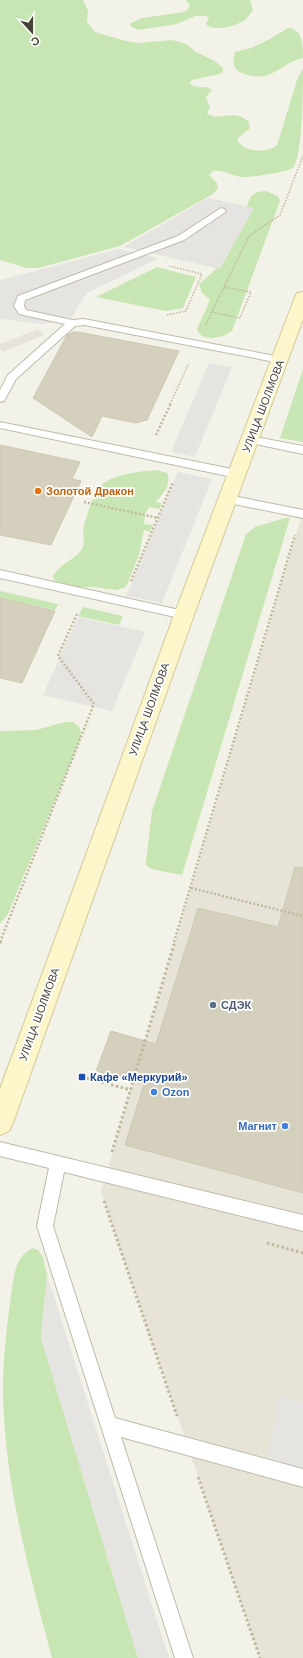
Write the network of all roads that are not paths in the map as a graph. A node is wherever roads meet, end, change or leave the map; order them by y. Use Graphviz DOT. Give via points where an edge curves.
graph roads {
  1 [pos="221,211"];
  2 [pos="303,297"];
  3 [pos="72,323"];
  4 [pos="280,360"];
  5 [pos="0,399"];
  6 [pos="0,425"];
  7 [pos="250,440"];
  8 [pos="303,450"];
  9 [pos="237,474"];
  10 [pos="228,499"];
  11 [pos="302,514"];
  12 [pos="0,574"];
  13 [pos="184,615"];
  14 [pos="0,1123"];
  15 [pos="0,1149"];
  16 [pos="58,1162"];
  17 [pos="303,1224"];
  18 [pos="109,1425"];
  19 [pos="303,1478"];
  20 [pos="184,1658"];
  1 -- 3 [label="lane" via="181,238 21,298 19,306 22,312"];
  2 -- 4 [label="street, УЛИЦА ШОЛМОВА"];
  3 -- 4 [label="lane" via="84,322"];
  3 -- 5 [label="lane" via="12,377"];
  4 -- 7 [label="street, УЛИЦА ШОЛМОВА"];
  6 -- 9 [label="lane"];
  7 -- 8 [label="lane"];
  7 -- 9 [label="street, УЛИЦА ШОЛМОВА"];
  9 -- 10 [label="street, УЛИЦА ШОЛМОВА"];
  10 -- 11 [label="lane"];
  10 -- 13 [label="street, УЛИЦА ШОЛМОВА"];
  12 -- 13 [label="lane"];
  13 -- 14 [label="street, УЛИЦА ШОЛМОВА"];
  15 -- 16 [label="lane"];
  16 -- 17 [label="lane"];
  16 -- 18 [label="lane" via="45,1226"];
  18 -- 19 [label="lane"];
  18 -- 20 [label="lane"];
}
